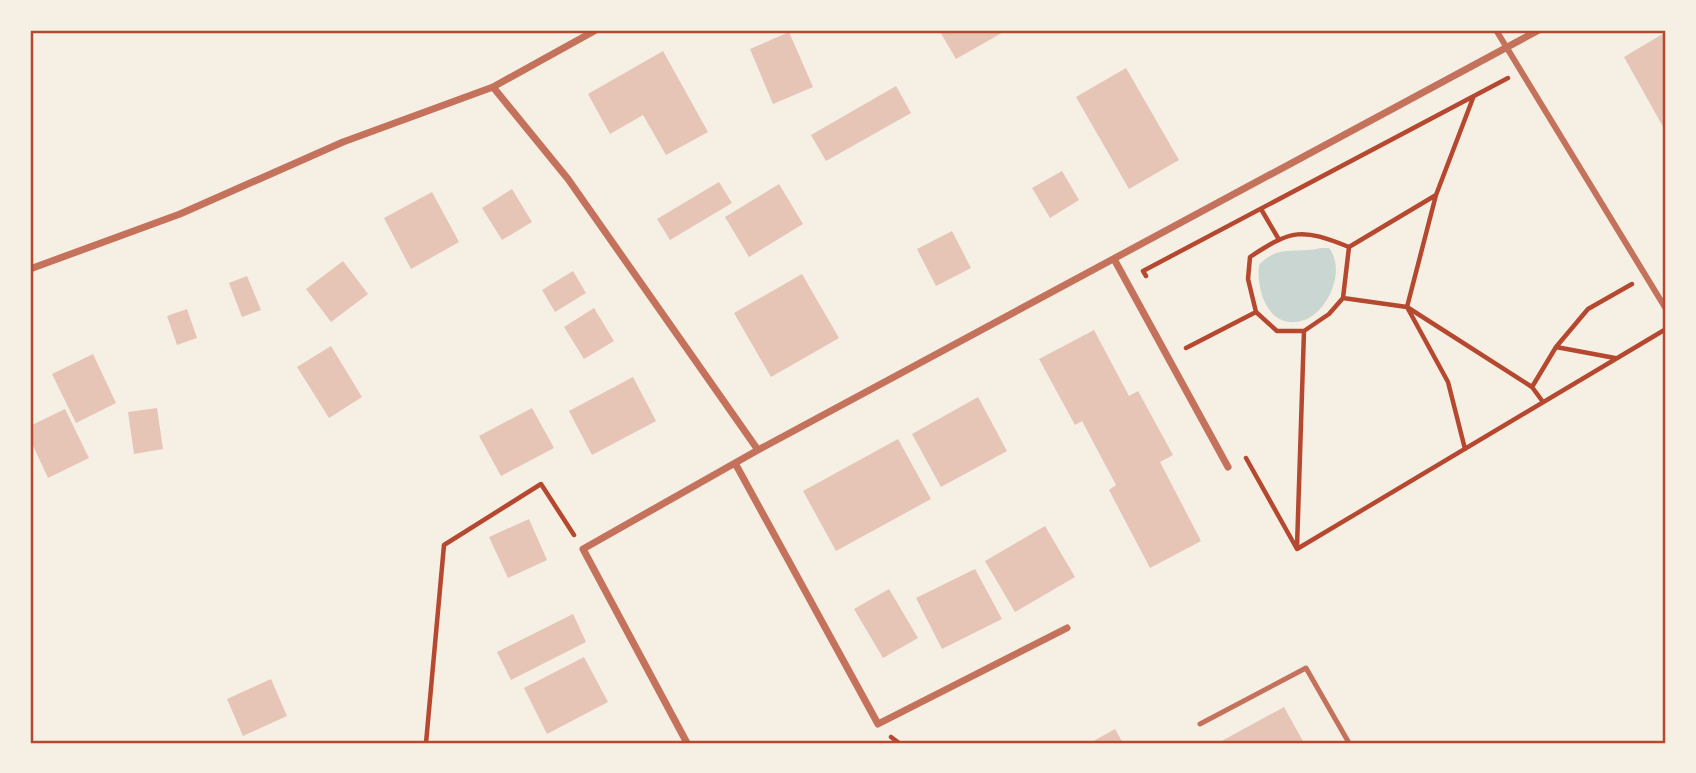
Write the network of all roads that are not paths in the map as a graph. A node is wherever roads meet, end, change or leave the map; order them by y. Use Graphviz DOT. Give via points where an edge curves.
graph roads {
  1 [pos="596,30"];
  2 [pos="1496,30"];
  3 [pos="1539,30"];
  4 [pos="1507,47"];
  5 [pos="493,87"];
  6 [pos="1114,259"];
  7 [pos="30,270"];
  8 [pos="1666,309"];
  9 [pos="758,450"];
  10 [pos="735,463"];
  11 [pos="1228,467"];
  12 [pos="1067,628"];
  13 [pos="1200,724"];
  14 [pos="687,743"];
  15 [pos="1349,743"];
  1 -- 5 [label="street"];
  2 -- 4 [label="street"];
  3 -- 4 [label="street"];
  4 -- 6 [label="street"];
  4 -- 8 [label="street"];
  5 -- 7 [label="street" via="343,142 180,214"];
  5 -- 9 [label="street" via="568,179"];
  6 -- 9 [label="street"];
  6 -- 11 [label="street"];
  9 -- 10 [label="street"];
  10 -- 12 [label="street" via="878,724"];
  10 -- 14 [label="street" via="583,549"];
  13 -- 15 [label="lane" via="1306,668"];
}
